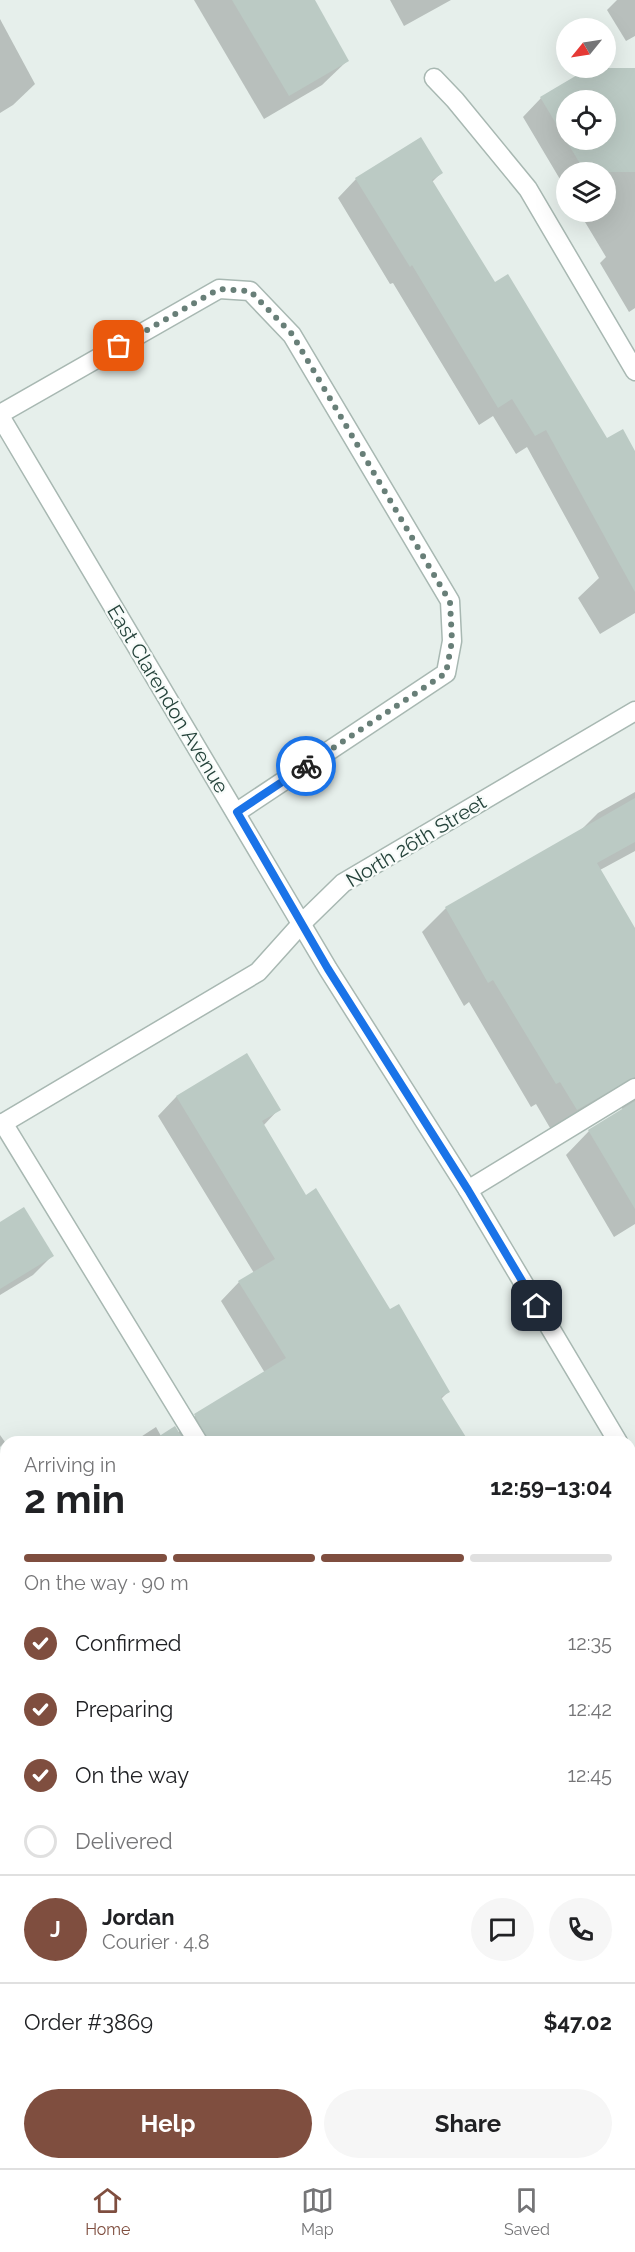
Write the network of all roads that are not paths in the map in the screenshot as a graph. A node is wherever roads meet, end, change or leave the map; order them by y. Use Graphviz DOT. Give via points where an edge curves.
graph roads {
  1 [pos="434,78"];
  2 [pos="635,371"];
  3 [pos="0,415"];
  4 [pos="635,711"];
  5 [pos="237,812"];
  6 [pos="302,923"];
  7 [pos="635,1088"];
  8 [pos="2,1124"];
  9 [pos="468,1190"];
  10 [pos="194,1436"];
  11 [pos="614,1436"];
  1 -- 2 [label="street" via="528,189"];
  3 -- 5 [label="street, East Clarendon Avenue"];
  3 -- 5 [label="street" via="219,289 250,291 292,334 450,602 452,641 446,673"];
  4 -- 6 [label="street, North 26th Street" via="343,883"];
  5 -- 6 [label="street, East Clarendon Avenue"];
  6 -- 8 [label="street, North 26th Street" via="258,972"];
  6 -- 9 [label="street, East Clarendon Avenue"];
  7 -- 9 [label="street"];
  8 -- 10 [label="street"];
  9 -- 11 [label="street, East Clarendon Avenue"];
}
